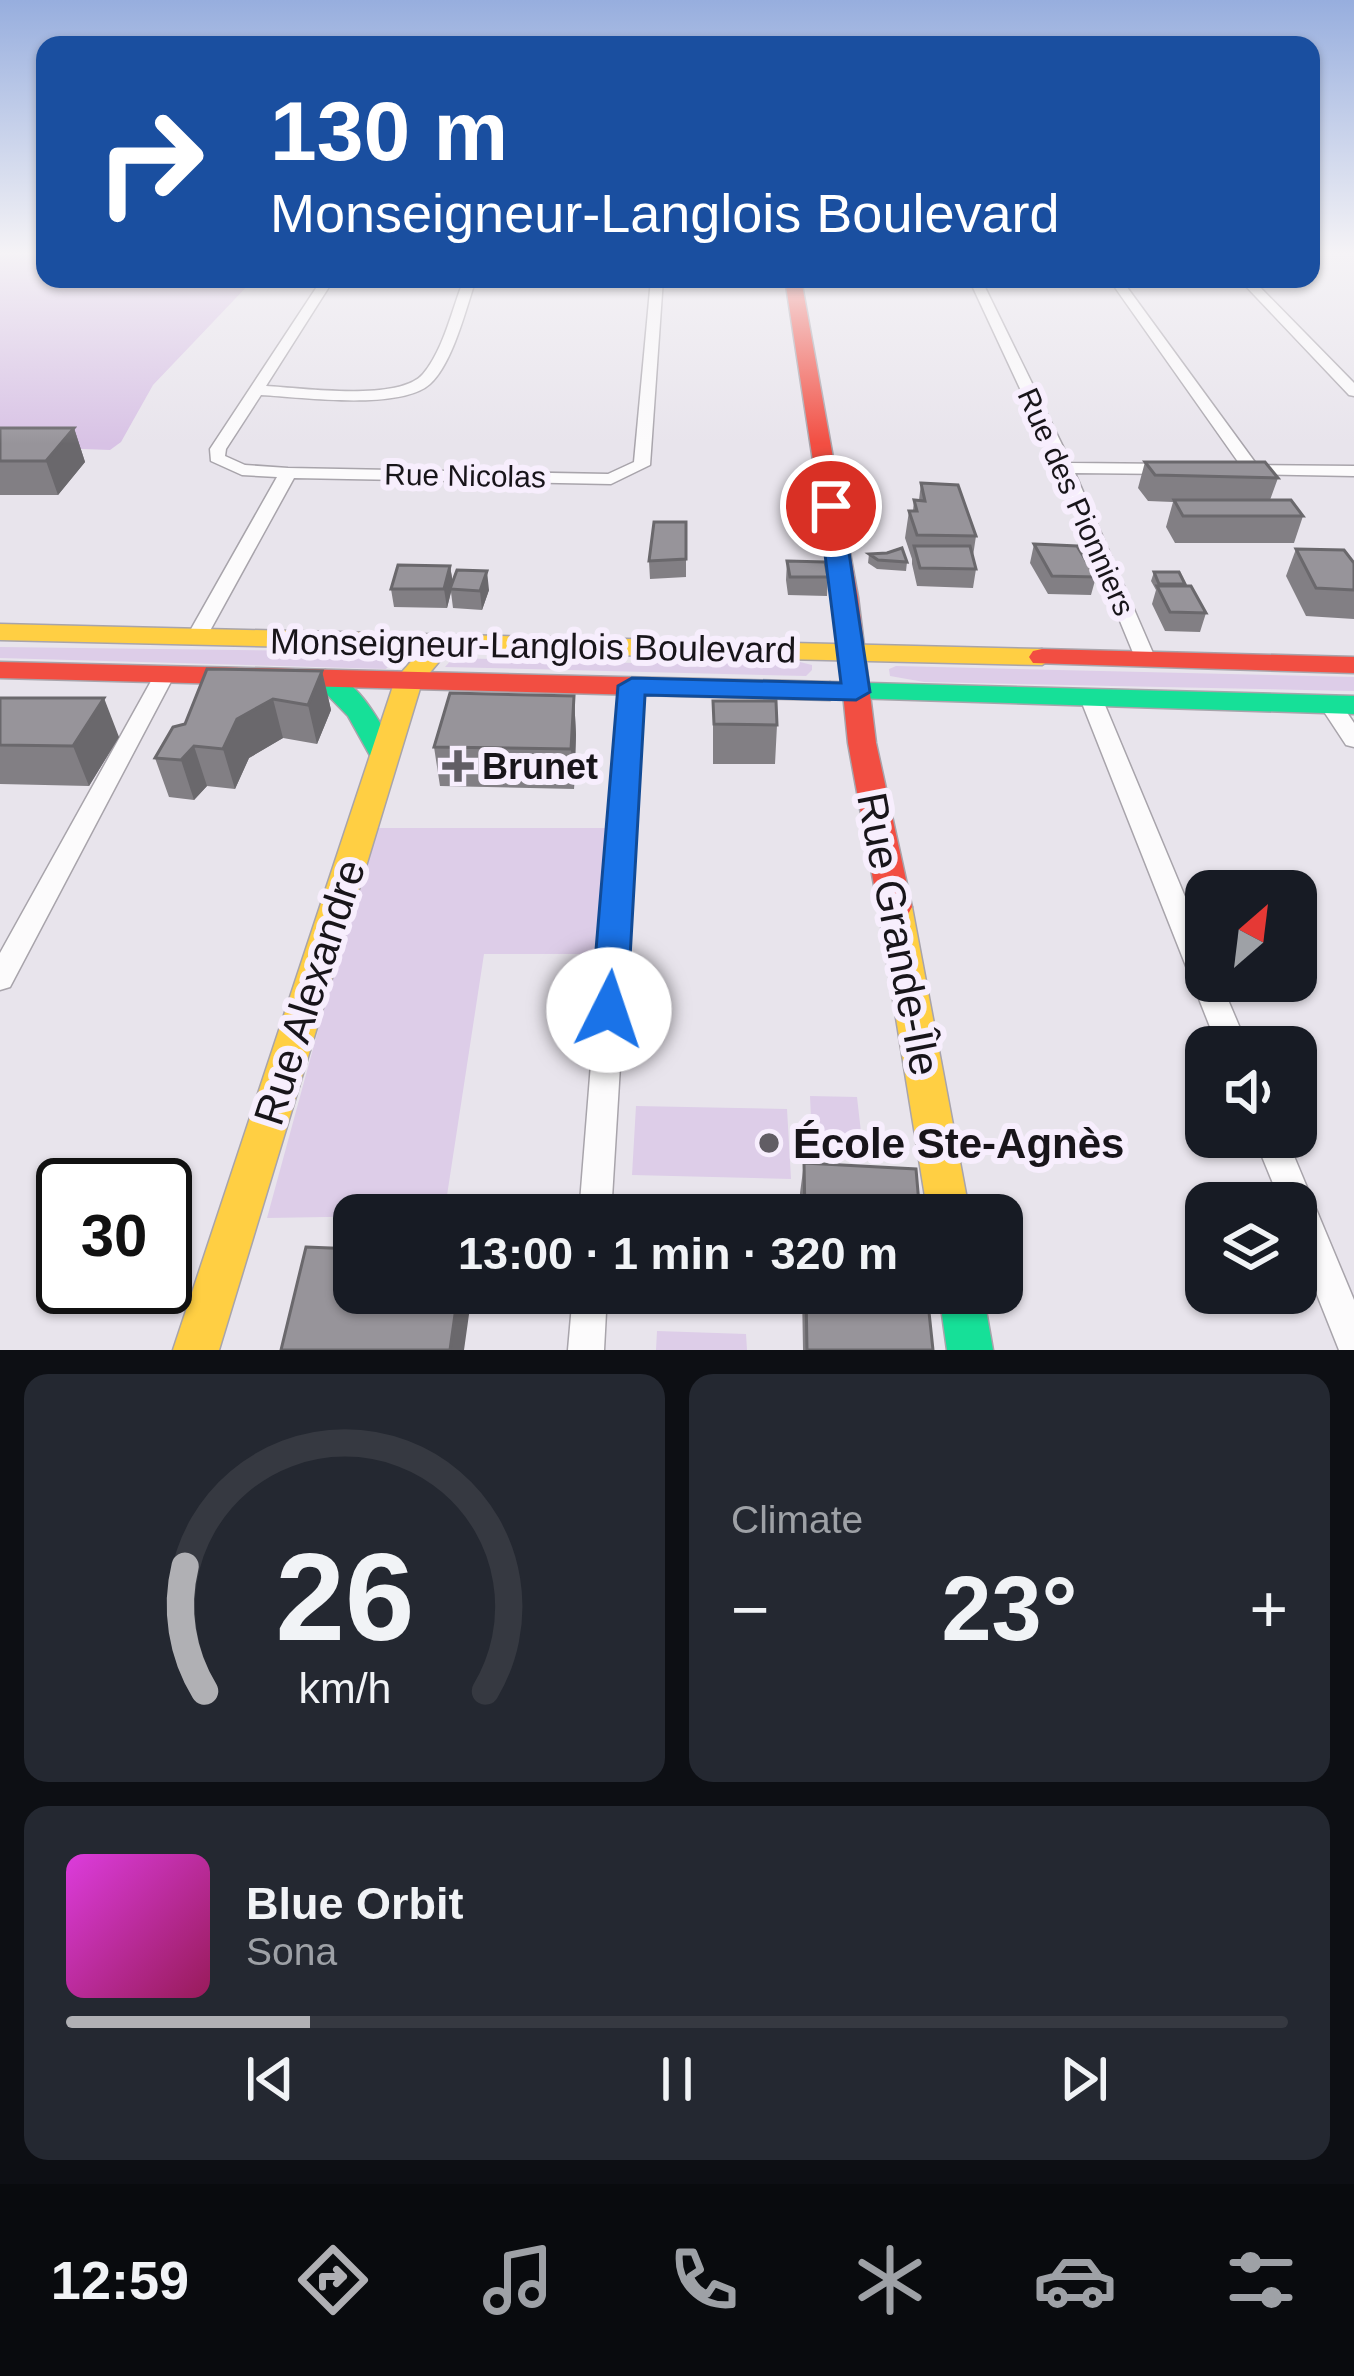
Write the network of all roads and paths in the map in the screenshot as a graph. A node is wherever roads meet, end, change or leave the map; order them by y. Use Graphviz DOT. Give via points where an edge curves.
graph roads {
  1 [pos="303,318"];
  2 [pos="454,318"];
  3 [pos="654,318"];
  4 [pos="799,318"];
  5 [pos="994,318"];
  6 [pos="1143,318"];
  7 [pos="1283,318"];
  8 [pos="256,390"];
  9 [pos="1354,392"];
  10 [pos="1065,468"];
  11 [pos="1182,469"];
  12 [pos="1229,470"];
  13 [pos="1252,470"];
  14 [pos="1354,471"];
  15 [pos="288,473"];
  16 [pos="0,632"];
  17 [pos="196,638"];
  18 [pos="440,644"];
  19 [pos="854,653"];
  20 [pos="1146,660"];
  21 [pos="1354,665"];
  22 [pos="0,670"];
  23 [pos="165,674"];
  24 [pos="325,678"];
  25 [pos="409,680"];
  26 [pos="632,686"];
  27 [pos="856,692"];
  28 [pos="1091,698"];
  29 [pos="1342,704"];
  30 [pos="1354,740"];
  31 [pos="383,754"];
  32 [pos="1185,929"];
  33 [pos="0,979"];
  34 [pos="1279,1158"];
  35 [pos="596,1194"];
  36 [pos="945,1194"];
  37 [pos="589,1314"];
  38 [pos="964,1314"];
  39 [pos="1354,1343"];
  40 [pos="196,1350"];
  41 [pos="586,1350"];
  42 [pos="970,1350"];
  1 -- 8 [label="street"];
  2 -- 8 [label="street" via="416,387"];
  3 -- 15 [label="street, Rue Nicolas" via="642,464 611,479"];
  4 -- 19 [label="main road, Rue Grande-Île"];
  5 -- 10 [label="street, Rue des Pionniers"];
  6 -- 13 [label="street"];
  7 -- 9 [label="street"];
  8 -- 15 [label="street" via="217,458 242,470"];
  10 -- 11 [label="street"];
  10 -- 20 [label="street, Rue des Pionniers"];
  12 -- 13 [label="street"];
  13 -- 14 [label="street"];
  15 -- 17 [label="street"];
  16 -- 17 [label="main road, Monseigneur-Langlois Boulevard"];
  17 -- 18 [label="main road, Monseigneur-Langlois Boulevard"];
  18 -- 19 [label="main road, Monseigneur-Langlois Boulevard"];
  18 -- 25 [label="main road, Rue Alexandre"];
  19 -- 20 [label="main road, Monseigneur-Langlois Boulevard"];
  19 -- 27 [label="main road, Rue Grande-Île"];
  20 -- 21 [label="main road, Monseigneur-Langlois Boulevard"];
  22 -- 23 [label="main road, Monseigneur-Langlois Boulevard"];
  23 -- 24 [label="main road, Monseigneur-Langlois Boulevard"];
  23 -- 33 [label="street"];
  24 -- 25 [label="main road, Monseigneur-Langlois Boulevard"];
  24 -- 31 [label="main road" via="358,710"];
  25 -- 26 [label="main road, Monseigneur-Langlois Boulevard"];
  25 -- 31 [label="main road, Rue Alexandre"];
  26 -- 27 [label="main road, Monseigneur-Langlois Boulevard"];
  26 -- 35 [label="street"];
  27 -- 28 [label="main road, Monseigneur-Langlois Boulevard"];
  27 -- 36 [label="main road, Rue Grande-Île"];
  28 -- 29 [label="main road, Monseigneur-Langlois Boulevard"];
  28 -- 32 [label="street"];
  29 -- 30 [label="street"];
  31 -- 40 [label="main road, Rue Alexandre"];
  34 -- 39 [label="street"];
  37 -- 41 [label="street"];
  38 -- 42 [label="main road"];
}
